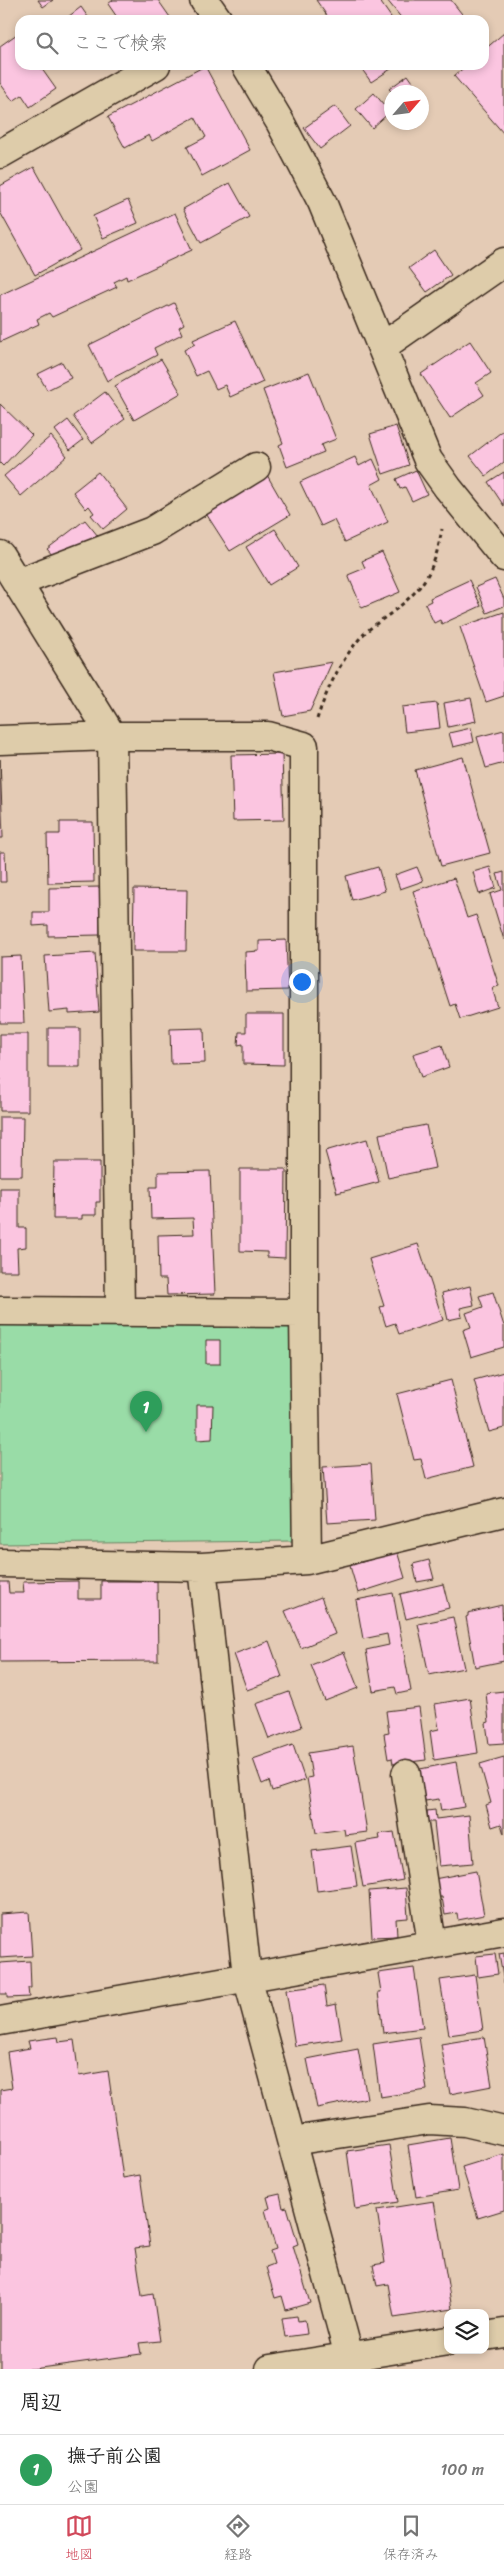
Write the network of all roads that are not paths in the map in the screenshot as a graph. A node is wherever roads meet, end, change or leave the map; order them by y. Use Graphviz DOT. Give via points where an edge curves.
graph roads {
  1 [pos="204,0"];
  2 [pos="214,15"];
  3 [pos="147,70"];
  4 [pos="249,70"];
  5 [pos="0,154"];
  6 [pos="504,262"];
  7 [pos="382,347"];
  8 [pos="256,467"];
  9 [pos="0,555"];
  10 [pos="504,557"];
  11 [pos="18,583"];
  12 [pos="112,736"];
  13 [pos="0,740"];
  14 [pos="0,1311"];
  15 [pos="120,1312"];
  16 [pos="304,1313"];
  17 [pos="504,1512"];
  18 [pos="307,1560"];
  19 [pos="0,1563"];
  20 [pos="202,1567"];
  21 [pos="406,1774"];
  22 [pos="504,1932"];
  23 [pos="432,1944"];
  24 [pos="247,1976"];
  25 [pos="0,2021"];
  26 [pos="504,2131"];
  27 [pos="292,2142"];
  28 [pos="504,2333"];
  29 [pos="489,2335"];
  30 [pos="444,2343"];
  31 [pos="349,2356"];
  32 [pos="270,2369"];
  1 -- 2 [label="street"];
  3 -- 5 [label="street"];
  4 -- 7 [label="street" via="322,202"];
  6 -- 7 [label="street"];
  7 -- 10 [label="street" via="428,460"];
  8 -- 11 [label="street" via="152,531"];
  9 -- 11 [label="street"];
  11 -- 12 [label="street"];
  12 -- 13 [label="street"];
  12 -- 15 [label="street"];
  12 -- 16 [label="street" via="268,736 304,746"];
  14 -- 15 [label="street"];
  15 -- 16 [label="street"];
  16 -- 18 [label="street"];
  17 -- 18 [label="street"];
  18 -- 20 [label="street"];
  19 -- 20 [label="street"];
  20 -- 24 [label="street"];
  21 -- 23 [label="street"];
  22 -- 23 [label="street"];
  23 -- 24 [label="street"];
  24 -- 25 [label="street"];
  24 -- 27 [label="street"];
  26 -- 27 [label="street" via="466,2122 429,2120"];
  27 -- 31 [label="street"];
  28 -- 29 [label="street"];
  30 -- 31 [label="street"];
  31 -- 32 [label="street"];
}
